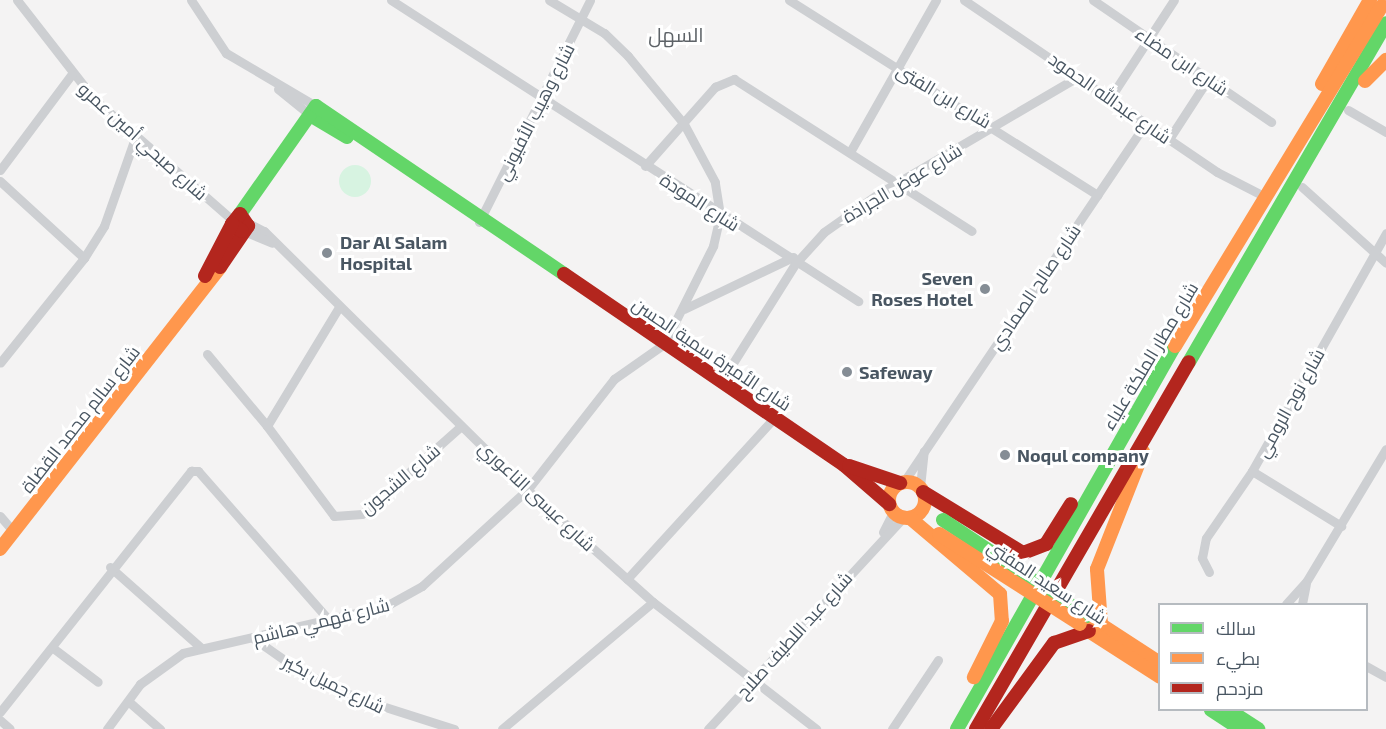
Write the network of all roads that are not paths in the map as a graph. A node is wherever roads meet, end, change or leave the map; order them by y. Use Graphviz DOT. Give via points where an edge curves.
graph roads {
  1 [pos="16,0"];
  2 [pos="191,0"];
  3 [pos="391,0"];
  4 [pos="549,0"];
  5 [pos="590,0"];
  6 [pos="789,0"];
  7 [pos="936,0"];
  8 [pos="964,0"];
  9 [pos="1093,0"];
  10 [pos="1174,0"];
  11 [pos="1371,4"];
  12 [pos="582,18"];
  13 [pos="1386,23"];
  14 [pos="1150,39"];
  15 [pos="1386,46"];
  16 [pos="1386,60"];
  17 [pos="896,66"];
  18 [pos="71,75"];
  19 [pos="1079,76"];
  20 [pos="1208,79"];
  21 [pos="1365,81"];
  22 [pos="1110,98"];
  23 [pos="543,101"];
  24 [pos="1348,110"];
  25 [pos="317,113"];
  26 [pos="1271,122"];
  27 [pos="1146,123"];
  28 [pos="684,124"];
  29 [pos="997,128"];
  30 [pos="1386,132"];
  31 [pos="135,138"];
  32 [pos="1169,139"];
  33 [pos="850,152"];
  34 [pos="645,166"];
  35 [pos="0,170"];
  36 [pos="0,181"];
  37 [pos="897,183"];
  38 [pos="1302,187"];
  39 [pos="1258,193"];
  40 [pos="1098,195"];
  41 [pos="720,215"];
  42 [pos="480,221"];
  43 [pos="241,223"];
  44 [pos="972,231"];
  45 [pos="1386,233"];
  46 [pos="1375,251"];
  47 [pos="84,258"];
  48 [pos="792,262"];
  49 [pos="1386,263"];
  50 [pos="1225,267"];
  51 [pos="1234,282"];
  52 [pos="858,301"];
  53 [pos="339,307"];
  54 [pos="684,309"];
  55 [pos="663,344"];
  56 [pos="207,354"];
  57 [pos="0,363"];
  58 [pos="721,381"];
  59 [pos="1135,413"];
  60 [pos="774,418"];
  61 [pos="267,426"];
  62 [pos="461,426"];
  63 [pos="1150,426"];
  64 [pos="1386,449"];
  65 [pos="924,451"];
  66 [pos="844,465"];
  67 [pos="1252,471"];
  68 [pos="902,483"];
  69 [pos="528,489"];
  70 [pos="910,506"];
  71 [pos="0,516"];
  72 [pos="1341,526"];
  73 [pos="14,532"];
  74 [pos="0,549"];
  75 [pos="110,567"];
  76 [pos="1209,572"];
  77 [pos="627,579"];
  78 [pos="1306,582"];
  79 [pos="653,602"];
  80 [pos="1287,603"];
  81 [pos="1302,603"];
  82 [pos="327,618"];
  83 [pos="1089,624"];
  84 [pos="253,638"];
  85 [pos="200,647"];
  86 [pos="53,648"];
  87 [pos="938,660"];
  88 [pos="1158,662"];
  89 [pos="1368,667"];
  90 [pos="1158,675"];
  91 [pos="1386,677"];
  92 [pos="98,682"];
  93 [pos="750,682"];
  94 [pos="128,701"];
  95 [pos="1213,711"];
  96 [pos="1231,711"];
  97 [pos="0,712"];
  98 [pos="0,720"];
  99 [pos="10,729"];
  100 [pos="107,729"];
  101 [pos="160,729"];
  102 [pos="454,729"];
  103 [pos="502,729"];
  104 [pos="708,729"];
  105 [pos="816,729"];
  106 [pos="892,729"];
  107 [pos="948,729"];
  108 [pos="957,729"];
  109 [pos="976,729"];
  110 [pos="991,729"];
  111 [pos="1240,729"];
  112 [pos="1258,729"];
  1 -- 18 [label="street, شارع صبحي أمين عمرو"];
  2 -- 25 [label="street, شارع الأميرة سمية الحسن" via="226,53"];
  3 -- 23 [label="street, شارع المودة"];
  4 -- 12 [label="street"];
  5 -- 12 [label="street, شارع وهيب الأفيوني"];
  6 -- 17 [label="street, شارع ابن الفتى"];
  7 -- 17 [label="street"];
  8 -- 19 [label="street, شارع عبدالله الحمود"];
  9 -- 14 [label="street, شارع ابن مضاء"];
  10 -- 14 [label="street"];
  11 -- 39 [label="main road"];
  11 -- 50 [label="main road, شارع مطار الملكة علياء"];
  12 -- 23 [label="street, شارع وهيب الأفيوني"];
  12 -- 28 [label="street" via="628,56"];
  13 -- 51 [label="main road, شارع مطار الملكة علياء"];
  14 -- 20 [label="street, شارع ابن مضاء"];
  14 -- 22 [label="street"];
  15 -- 21 [label="main road"];
  16 -- 21 [label="main road"];
  17 -- 29 [label="street, شارع ابن الفتى"];
  17 -- 33 [label="street"];
  18 -- 31 [label="street, شارع صبحي أمين عمرو"];
  18 -- 35 [label="street"];
  19 -- 22 [label="street, شارع عبدالله الحمود"];
  19 -- 29 [label="street, شارع عوض الجراذة"];
  20 -- 26 [label="street, شارع ابن مضاء"];
  20 -- 32 [label="street"];
  21 -- 24 [label="main road"];
  22 -- 27 [label="street, شارع عبدالله الحمود"];
  23 -- 34 [label="street, شارع المودة"];
  23 -- 42 [label="street, شارع وهيب الأفيوني"];
  24 -- 30 [label="street"];
  24 -- 38 [label="main road"];
  25 -- 42 [label="main road, شارع الأميرة سمية الحسن"];
  25 -- 43 [label="main road, شارع سالم محمد القضاة"];
  27 -- 32 [label="street, شارع عبدالله الحمود"];
  27 -- 40 [label="street, شارع صالح الصمادي"];
  28 -- 33 [label="street" via="716,87 734,79"];
  28 -- 34 [label="street"];
  28 -- 41 [label="street" via="708,166"];
  29 -- 37 [label="street, شارع عوض الجراذة"];
  29 -- 40 [label="street, شارع ابن الفتى"];
  31 -- 43 [label="street, شارع صبحي أمين عمرو"];
  31 -- 47 [label="street" via="104,226"];
  32 -- 39 [label="street, شارع عبدالله الحمود"];
  33 -- 37 [label="street"];
  34 -- 41 [label="street, شارع المودة"];
  36 -- 47 [label="street"];
  37 -- 44 [label="street"];
  37 -- 48 [label="street, شارع عوض الجراذة" via="852,210"];
  38 -- 46 [label="street"];
  38 -- 51 [label="main road" via="1250,267"];
  39 -- 50 [label="main road" via="1236,231"];
  40 -- 65 [label="street, شارع صالح الصمادي"];
  41 -- 48 [label="street, شارع المودة"];
  41 -- 54 [label="street" via="713,246"];
  42 -- 55 [label="main road, شارع الأميرة سمية الحسن"];
  43 -- 53 [label="street, شارع عيسى الناعوري" via="274,244"];
  43 -- 73 [label="main road, شارع سالم محمد القضاة" via="188,311"];
  45 -- 46 [label="street, شارع نوح الرومي"];
  46 -- 49 [label="street"];
  46 -- 67 [label="street, شارع نوح الرومي"];
  47 -- 57 [label="street"];
  48 -- 52 [label="street, شارع المودة"];
  48 -- 54 [label="street"];
  48 -- 58 [label="street, شارع عوض الجراذة"];
  50 -- 59 [label="main road, شارع مطار الملكة علياء"];
  51 -- 63 [label="main road, شارع مطار الملكة علياء"];
  53 -- 61 [label="street"];
  53 -- 62 [label="street, شارع عيسى الناعوري"];
  54 -- 55 [label="street"];
  55 -- 58 [label="main road, شارع الأميرة سمية الحسن"];
  55 -- 69 [label="street, شارع فهمي هاشم" via="614,379"];
  56 -- 61 [label="street, شارع الشجون"];
  58 -- 60 [label="main road, شارع الأميرة سمية الحسن"];
  59 -- 70 [label="main road" via="1037,550 1010,549"];
  59 -- 108 [label="main road, شارع مطار الملكة علياء"];
  60 -- 66 [label="main road, شارع الأميرة سمية الحسن"];
  60 -- 77 [label="street"];
  61 -- 62 [label="street, شارع الشجون" via="327,510 342,519 362,514 386,496"];
  62 -- 69 [label="street, شارع عيسى الناعوري"];
  63 -- 83 [label="main road" via="1096,569"];
  63 -- 109 [label="main road, شارع مطار الملكة علياء"];
  64 -- 72 [label="street"];
  65 -- 68 [label="street, شارع صالح الصمادي"];
  65 -- 70 [label="street, شارع صالح الصمادي"];
  66 -- 68 [label="main road, شارع الأميرة سمية الحسن"];
  66 -- 70 [label="main road, شارع الأميرة سمية الحسن"];
  67 -- 72 [label="street"];
  67 -- 76 [label="street, شارع نوح الرومي" via="1206,538 1202,558"];
  68 -- 70 [label="main road, شارع الأميرة سمية الحسن"];
  68 -- 70 [label="main road" via="891,492"];
  69 -- 77 [label="street, شارع عيسى الناعوري"];
  69 -- 82 [label="street, شارع فهمي هاشم" via="450,564 402,599"];
  70 -- 83 [label="main road, شارع سعيد المفتي, bridge" via="943,520"];
  70 -- 83 [label="main road, شارع سعيد المفتي, bridge" via="939,534"];
  70 -- 93 [label="street, شارع عبد اللطيف صلاح"];
  70 -- 107 [label="main road" via="929,539 991,582 1004,606 1000,626"];
  71 -- 73 [label="street"];
  72 -- 78 [label="street"];
  73 -- 74 [label="main road, شارع سالم محمد القضاة"];
  75 -- 82 [label="street" via="195,470"];
  75 -- 85 [label="street"];
  75 -- 86 [label="street"];
  77 -- 79 [label="street, شارع عيسى الناعوري"];
  78 -- 80 [label="street"];
  78 -- 81 [label="street"];
  79 -- 93 [label="street, شارع عيسى الناعوري"];
  79 -- 103 [label="street"];
  82 -- 84 [label="street, شارع فهمي هاشم"];
  83 -- 88 [label="main road, شارع سعيد المفتي"];
  83 -- 90 [label="main road, شارع سعيد المفتي"];
  83 -- 110 [label="main road" via="1054,643"];
  84 -- 85 [label="street, شارع فهمي هاشم"];
  84 -- 102 [label="street, شارع جميل بكير" via="300,671 357,698"];
  85 -- 94 [label="street, شارع فهمي هاشم" via="154,672"];
  86 -- 92 [label="street"];
  86 -- 97 [label="street"];
  87 -- 106 [label="street"];
  89 -- 91 [label="street"];
  93 -- 104 [label="street, شارع عبد اللطيف صلاح"];
  93 -- 105 [label="street, شارع عيسى الناعوري"];
  94 -- 100 [label="street, شارع فهمي هاشم"];
  94 -- 101 [label="street"];
  95 -- 111 [label="main road"];
  96 -- 112 [label="main road"];
  98 -- 99 [label="street"];
}
